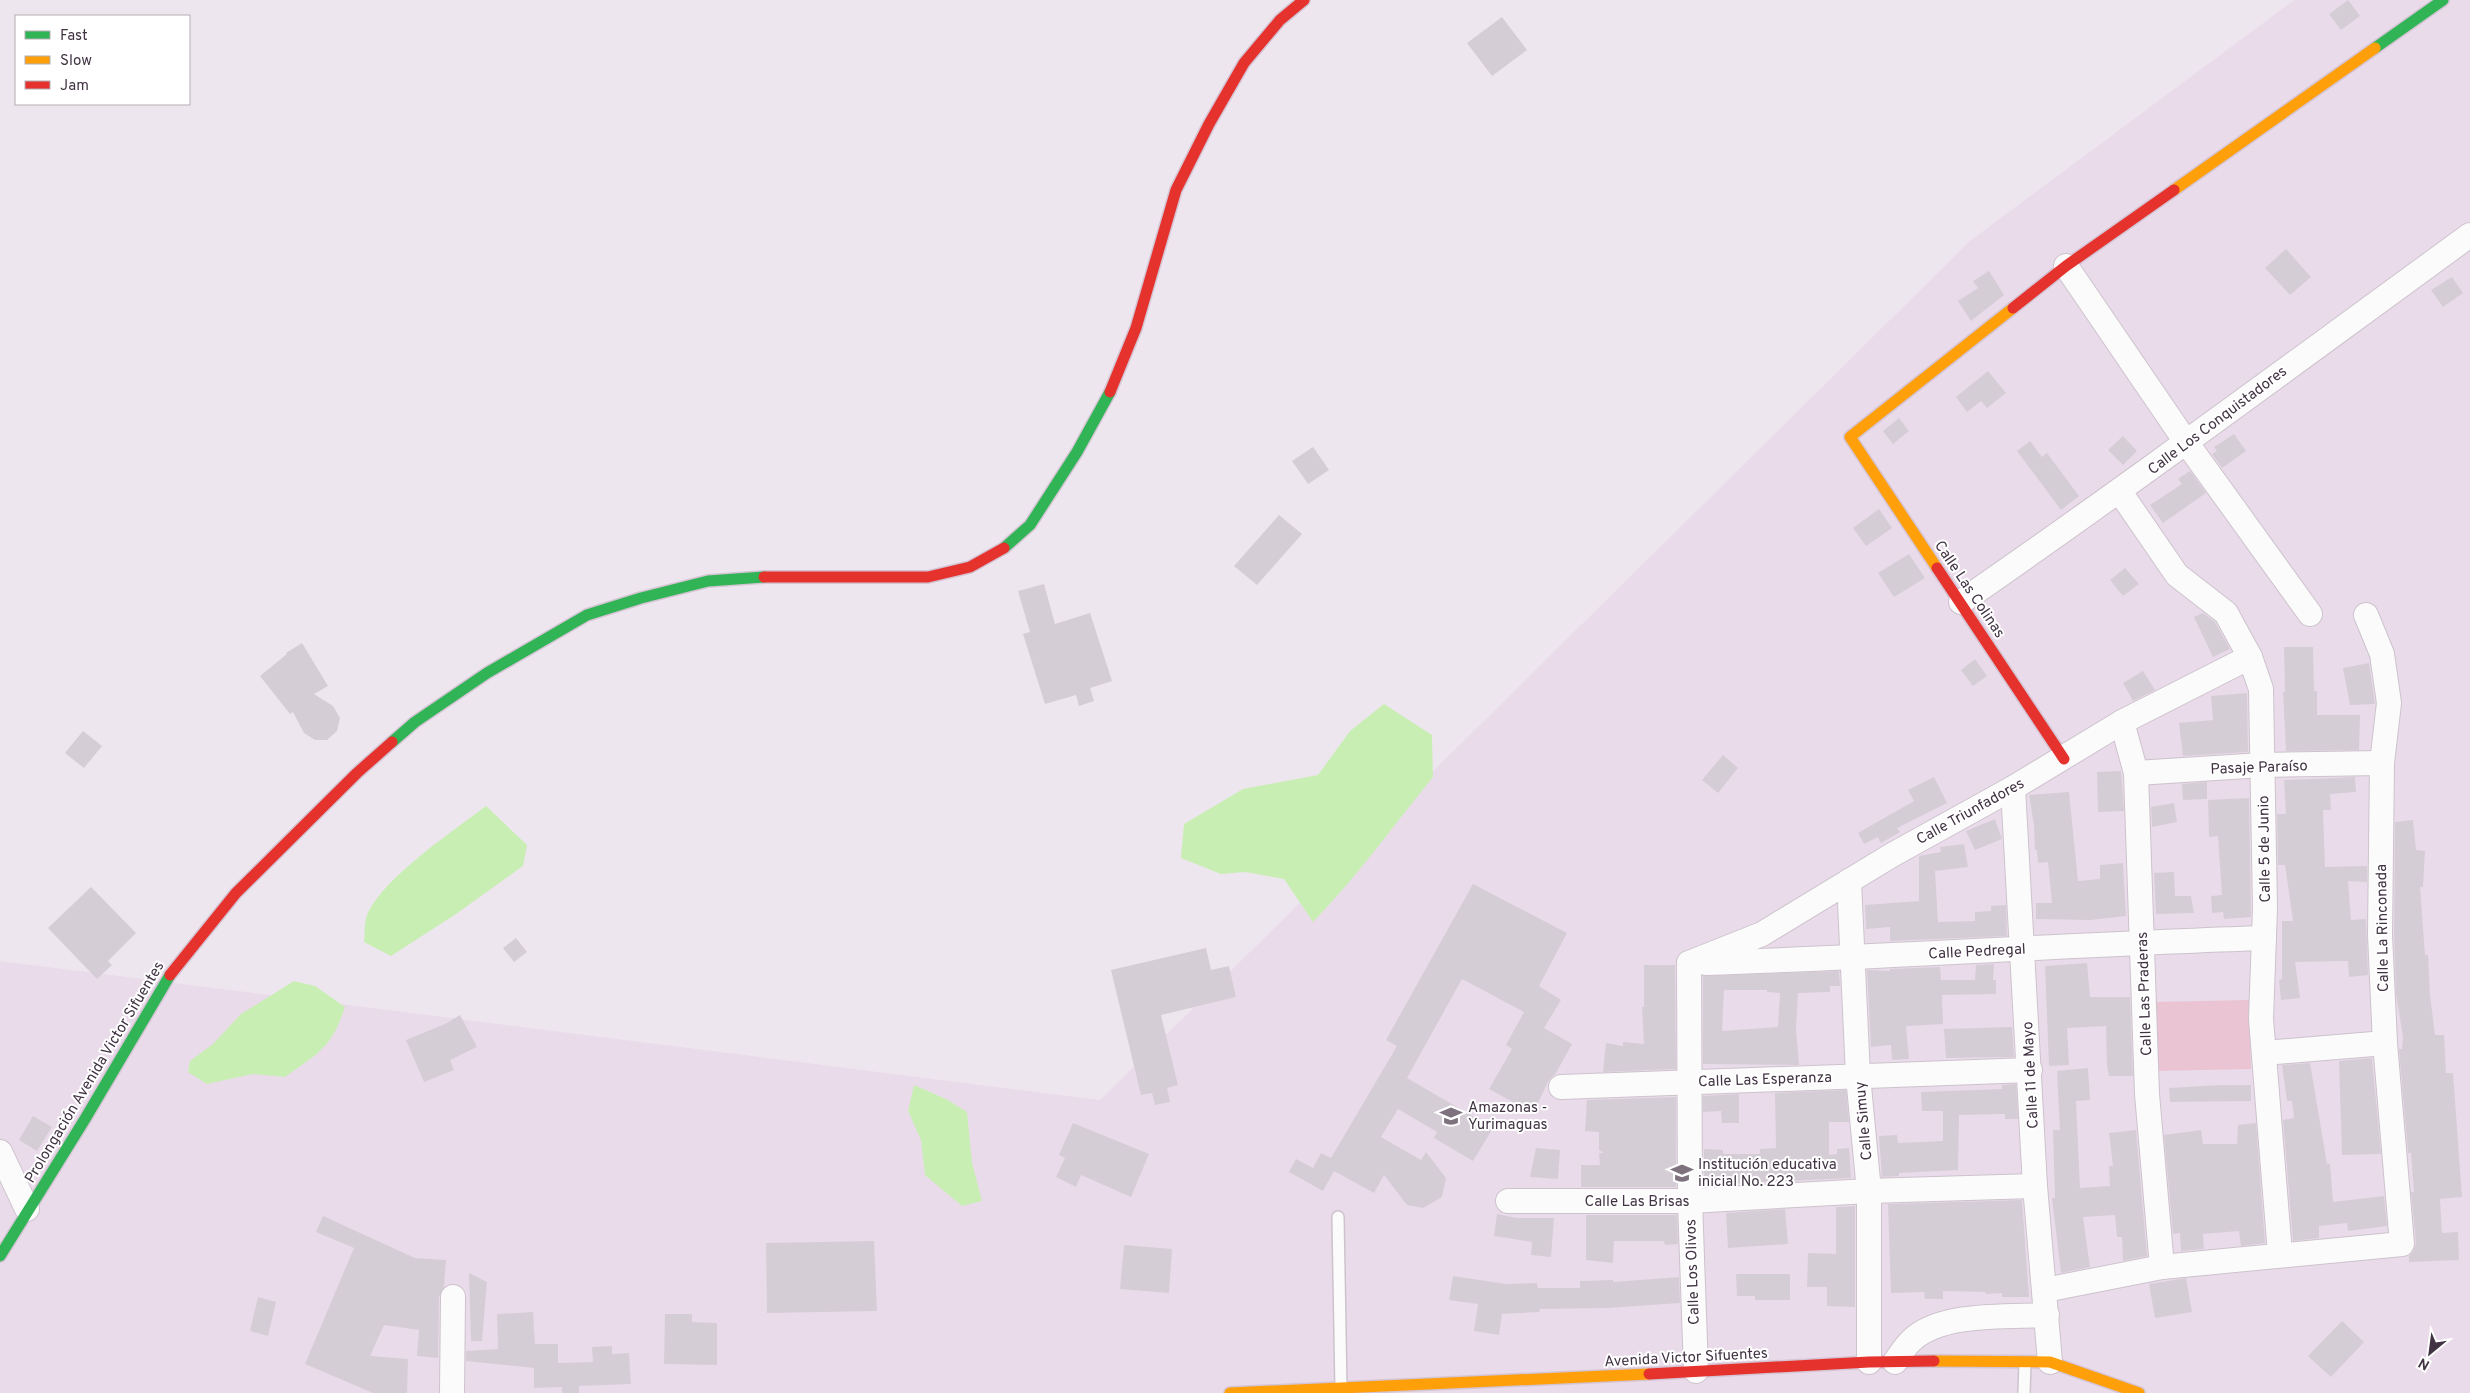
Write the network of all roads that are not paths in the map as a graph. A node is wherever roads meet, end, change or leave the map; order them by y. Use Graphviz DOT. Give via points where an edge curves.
graph roads {
  1 [pos="1304,0"];
  2 [pos="2444,0"];
  3 [pos="2470,235"];
  4 [pos="2066,266"];
  5 [pos="2186,442"];
  6 [pos="2120,492"];
  7 [pos="1961,602"];
  8 [pos="2310,614"];
  9 [pos="2366,615"];
  10 [pos="2250,657"];
  11 [pos="2122,722"];
  12 [pos="2064,758"];
  13 [pos="2382,763"];
  14 [pos="2263,765"];
  15 [pos="2136,773"];
  16 [pos="2013,788"];
  17 [pos="1850,881"];
  18 [pos="2264,938"];
  19 [pos="2142,942"];
  20 [pos="2022,949"];
  21 [pos="1853,958"];
  22 [pos="1689,964"];
  23 [pos="2385,1043"];
  24 [pos="2264,1053"];
  25 [pos="2030,1070"];
  26 [pos="1858,1076"];
  27 [pos="1689,1082"];
  28 [pos="1561,1087"];
  29 [pos="0,1152"];
  30 [pos="2035,1186"];
  31 [pos="1869,1191"];
  32 [pos="1508,1200"];
  33 [pos="1690,1201"];
  34 [pos="27,1209"];
  35 [pos="1338,1217"];
  36 [pos="2280,1254"];
  37 [pos="0,1256"];
  38 [pos="2162,1266"];
  39 [pos="2045,1290"];
  40 [pos="453,1296"];
  41 [pos="2047,1315"];
  42 [pos="1869,1362"];
  43 [pos="1895,1362"];
  44 [pos="2025,1362"];
  45 [pos="2050,1362"];
  46 [pos="1696,1371"];
  47 [pos="1341,1389"];
  48 [pos="452,1393"];
  49 [pos="1230,1393"];
  50 [pos="2024,1393"];
  51 [pos="2139,1393"];
  1 -- 34 [label="main road, Prolongación Avenida Victor Sifuentes" via="1280,20 1244,63 1209,124 1176,190 1136,328 1110,394 1030,525 1004,548 970,567 928,577 783,575 708,581 641,598 587,616 487,673 415,722 357,773 236,894 178,963"];
  2 -- 4 [label="main road"];
  3 -- 5 [label="street, Calle Los Conquistadores"];
  4 -- 5 [label="street"];
  4 -- 7 [label="main road, Calle Las Colinas" via="1850,437"];
  5 -- 6 [label="street, Calle Los Conquistadores"];
  5 -- 8 [label="street"];
  6 -- 7 [label="street, Calle Los Conquistadores"];
  6 -- 10 [label="street, Calle 5 de Junio" via="2177,575 2226,613"];
  7 -- 12 [label="main road, Calle Las Colinas"];
  9 -- 13 [label="street, Calle La Rinconada" via="2382,654 2389,703"];
  10 -- 11 [label="street, Calle Triunfadores"];
  10 -- 14 [label="street, Calle 5 de Junio" via="2261,689"];
  11 -- 12 [label="street, Calle Triunfadores"];
  11 -- 15 [label="street, Calle Las Praderas"];
  12 -- 16 [label="street, Calle Triunfadores"];
  13 -- 14 [label="street, Pasaje Paraíso"];
  13 -- 23 [label="street, Calle La Rinconada" via="2380,935"];
  14 -- 15 [label="street, Pasaje Paraíso"];
  14 -- 18 [label="street, Calle 5 de Junio"];
  15 -- 19 [label="street, Calle Las Praderas"];
  16 -- 17 [label="street, Calle Triunfadores"];
  16 -- 20 [label="street, Calle 11 de Mayo"];
  17 -- 21 [label="street, Calle Simuy"];
  17 -- 22 [label="street, Calle Triunfadores" via="1762,934"];
  18 -- 19 [label="street, Calle Pedregal"];
  18 -- 24 [label="street, Calle 5 de Junio" via="2261,1019"];
  19 -- 20 [label="street, Calle Pedregal"];
  19 -- 38 [label="street, Calle Las Praderas" via="2147,1094"];
  20 -- 21 [label="street, Calle Pedregal"];
  20 -- 25 [label="street, Calle 11 de Mayo"];
  21 -- 22 [label="street, Calle Pedregal"];
  21 -- 26 [label="street, Calle Simuy"];
  22 -- 27 [label="street, Calle Los Olivos"];
  23 -- 24 [label="street"];
  23 -- 36 [label="street, Calle La Rinconada" via="2402,1244"];
  24 -- 36 [label="street, Calle 5 de Junio"];
  25 -- 26 [label="street, Calle Las Esperanza"];
  25 -- 30 [label="street, Calle 11 de Mayo"];
  26 -- 27 [label="street, Calle Las Esperanza"];
  26 -- 31 [label="street, Calle Simuy"];
  27 -- 28 [label="street, Calle Las Esperanza"];
  27 -- 33 [label="street, Calle Los Olivos"];
  29 -- 34 [label="street"];
  30 -- 31 [label="street, Calle Las Brisas"];
  30 -- 39 [label="street, Calle 11 de Mayo"];
  31 -- 33 [label="street, Calle Las Brisas"];
  31 -- 42 [label="street, Calle Simuy"];
  32 -- 33 [label="street, Calle Las Brisas"];
  33 -- 46 [label="street, Calle Los Olivos"];
  34 -- 37 [label="main road, Prolongación Avenida Victor Sifuentes"];
  35 -- 47 [label="lane"];
  36 -- 38 [label="street"];
  38 -- 39 [label="street"];
  39 -- 41 [label="street, Calle 11 de Mayo"];
  40 -- 48 [label="street"];
  41 -- 43 [label="street" via="1959,1320 1930,1328 1912,1340"];
  41 -- 45 [label="street, Calle 11 de Mayo"];
  42 -- 43 [label="main road, Avenida Victor Sifuentes"];
  42 -- 46 [label="main road, Avenida Victor Sifuentes"];
  43 -- 44 [label="main road, Avenida Victor Sifuentes"];
  44 -- 45 [label="main road, Avenida Victor Sifuentes"];
  44 -- 50 [label="lane"];
  45 -- 51 [label="main road, Avenida Victor Sifuentes"];
  46 -- 47 [label="main road, Avenida Victor Sifuentes"];
  47 -- 49 [label="main road, Avenida Victor Sifuentes"];
}
